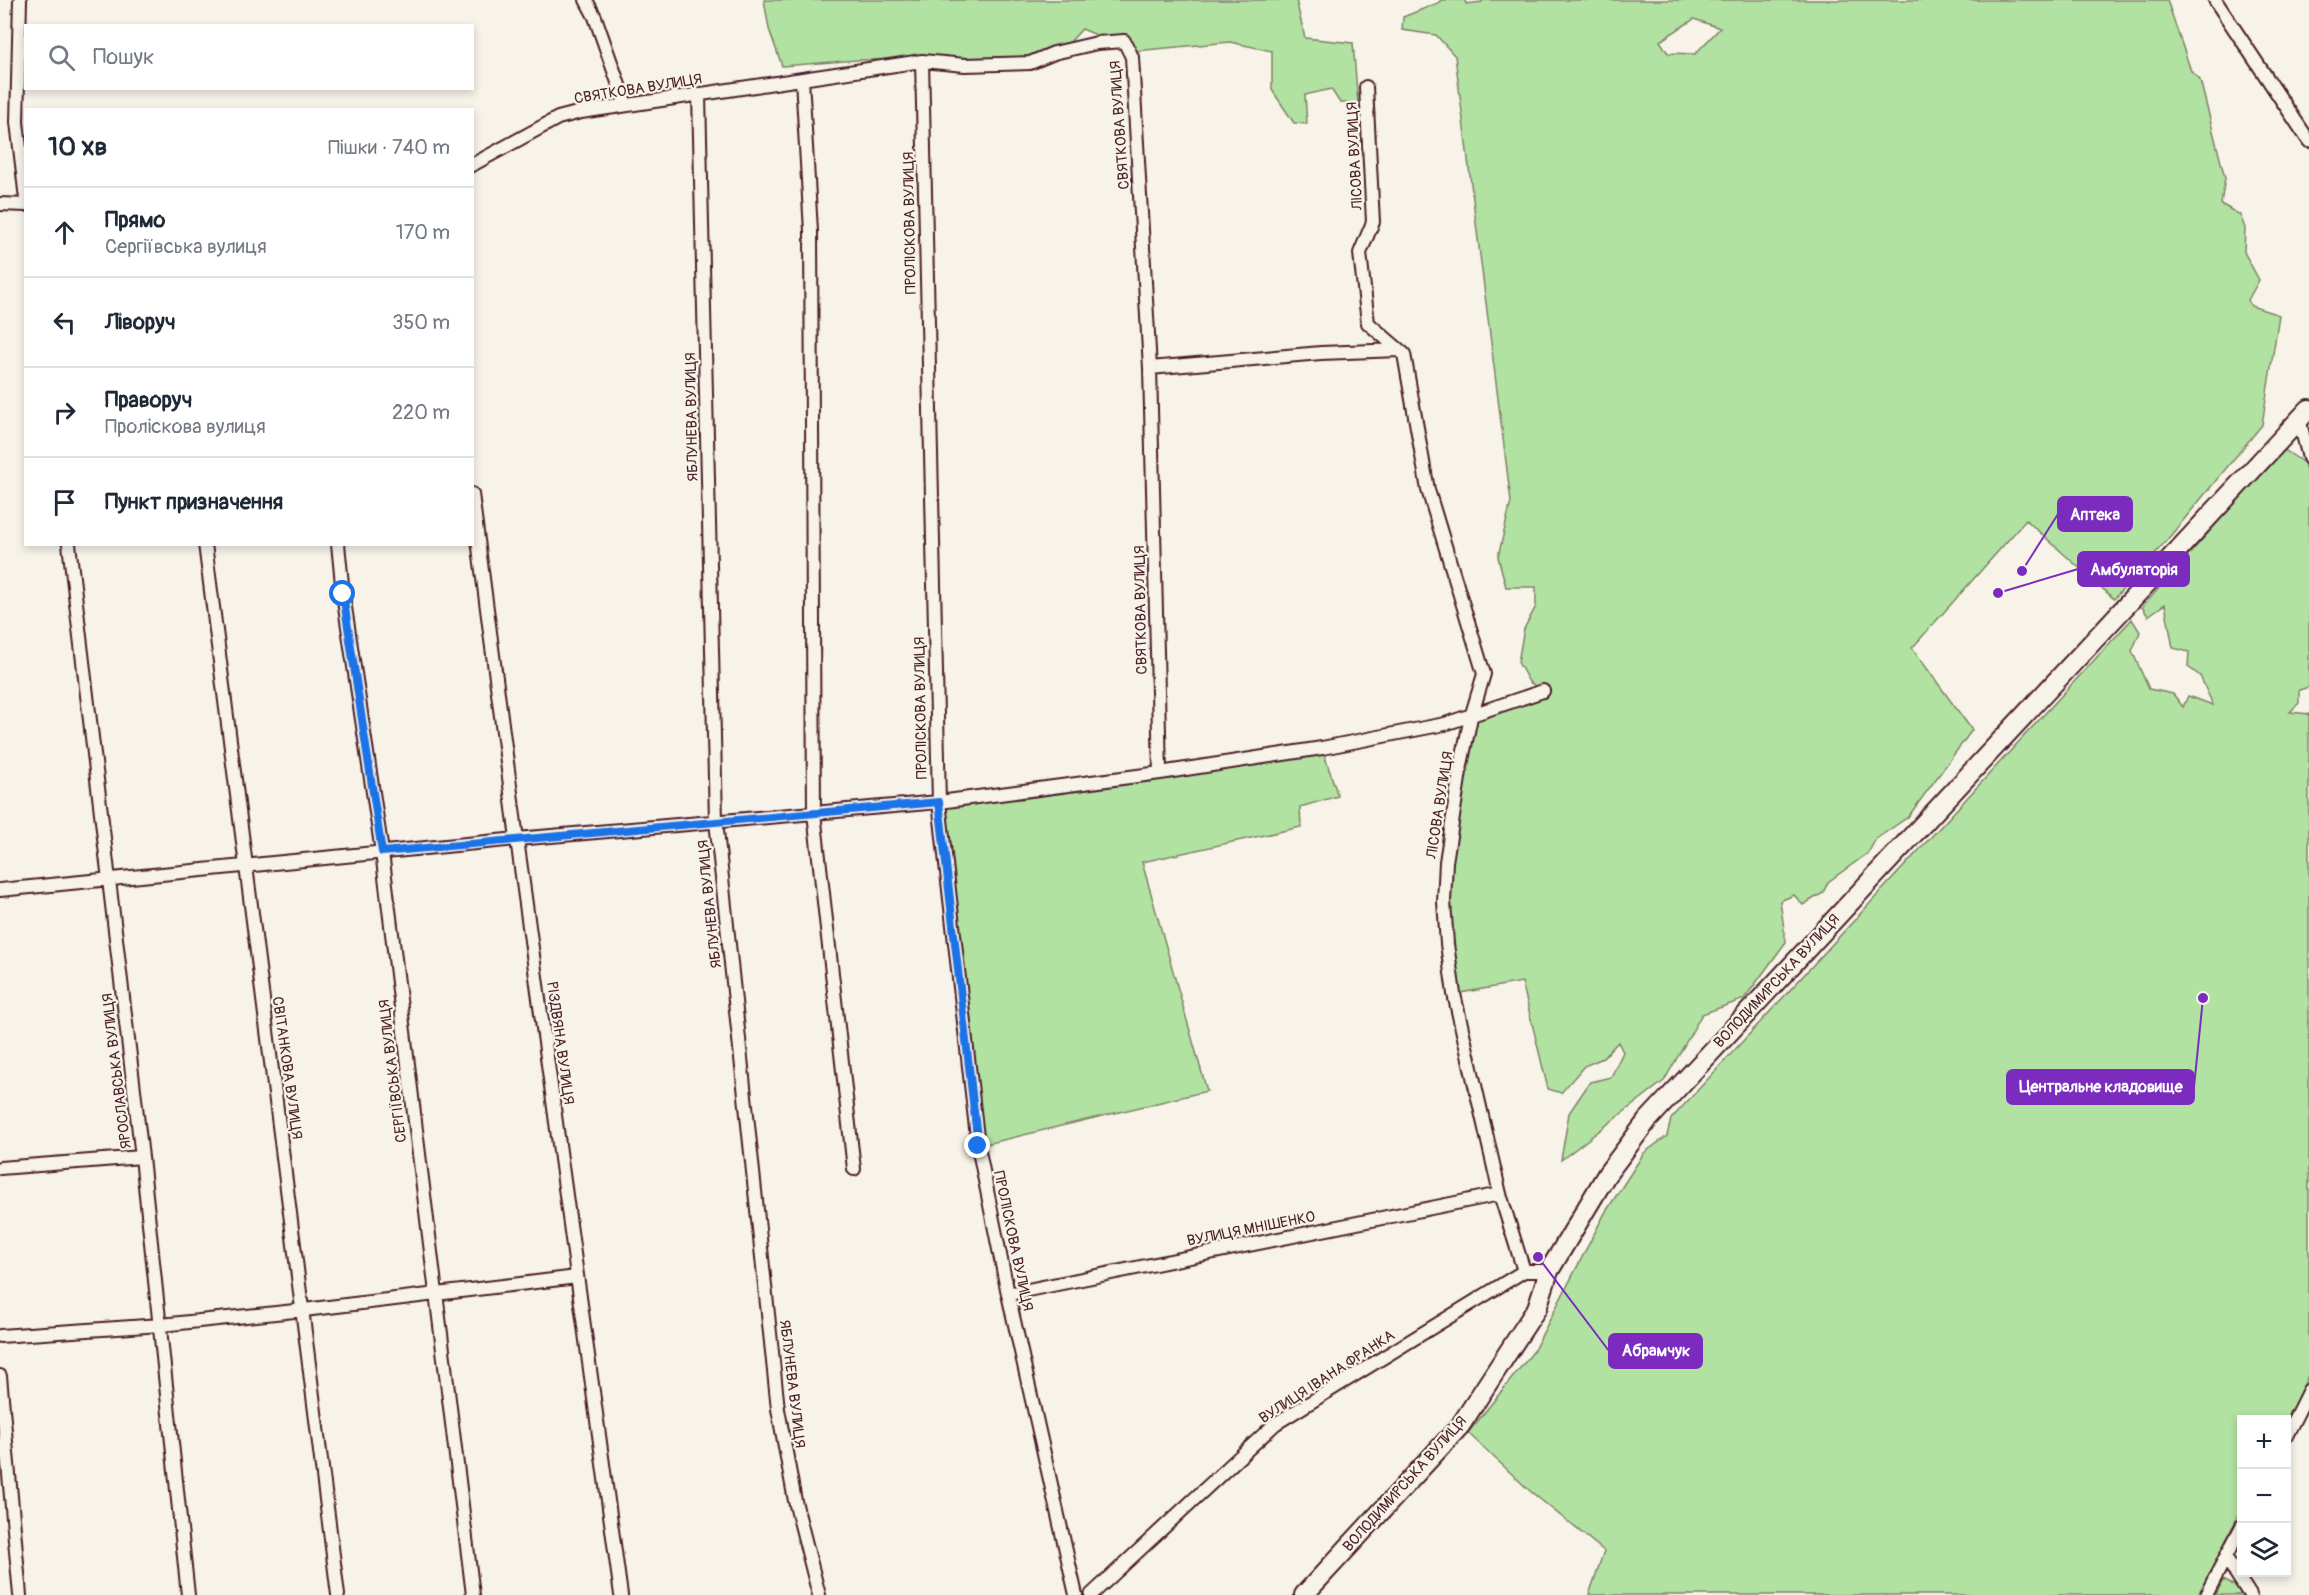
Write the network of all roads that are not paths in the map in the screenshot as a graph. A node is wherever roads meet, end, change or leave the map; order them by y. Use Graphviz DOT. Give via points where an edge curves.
graph roads {
  1 [pos="20,0"];
  2 [pos="586,0"];
  3 [pos="2215,0"];
  4 [pos="922,61"];
  5 [pos="802,79"];
  6 [pos="1366,87"];
  7 [pos="699,95"];
  8 [pos="626,105"];
  9 [pos="2309,141"];
  10 [pos="474,164"];
  11 [pos="24,184"];
  12 [pos="0,204"];
  13 [pos="24,205"];
  14 [pos="1399,350"];
  15 [pos="1150,368"];
  16 [pos="2304,414"];
  17 [pos="2309,458"];
  18 [pos="474,509"];
  19 [pos="69,546"];
  20 [pos="205,546"];
  21 [pos="338,546"];
  22 [pos="1543,691"];
  23 [pos="1471,717"];
  24 [pos="1160,773"];
  25 [pos="939,802"];
  26 [pos="814,813"];
  27 [pos="716,821"];
  28 [pos="517,839"];
  29 [pos="382,852"];
  30 [pos="245,866"];
  31 [pos="110,881"];
  32 [pos="0,890"];
  33 [pos="142,1157"];
  34 [pos="0,1168"];
  35 [pos="854,1169"];
  36 [pos="1500,1194"];
  37 [pos="1524,1271"];
  38 [pos="1549,1271"];
  39 [pos="577,1277"];
  40 [pos="435,1294"];
  41 [pos="1008,1294"];
  42 [pos="304,1310"];
  43 [pos="160,1325"];
  44 [pos="0,1336"];
  45 [pos="0,1376"];
  46 [pos="2309,1390"];
  47 [pos="2291,1426"];
  48 [pos="2237,1535"];
  49 [pos="2226,1558"];
  50 [pos="20,1595"];
  51 [pos="188,1595"];
  52 [pos="338,1595"];
  53 [pos="473,1595"];
  54 [pos="621,1595"];
  55 [pos="819,1595"];
  56 [pos="1076,1595"];
  57 [pos="1090,1595"];
  58 [pos="1304,1595"];
  59 [pos="2206,1595"];
  60 [pos="2250,1595"];
  1 -- 11 [label="street" via="16,122"];
  2 -- 8 [label="street"];
  3 -- 9 [label="street"];
  4 -- 5 [label="street, СВЯТКОВА ВУЛИЦЯ"];
  4 -- 15 [label="street, СВЯТКОВА ВУЛИЦЯ" via="965,65 1030,63 1054,52 1124,41 1132,57"];
  4 -- 25 [label="street, ПРОЛІСКОВА ВУЛИЦЯ"];
  5 -- 7 [label="street, СВЯТКОВА ВУЛИЦЯ"];
  5 -- 26 [label="street" via="811,231"];
  6 -- 14 [label="street, ЛІСОВА ВУЛИЦЯ" via="1373,222 1360,253 1368,323"];
  7 -- 8 [label="street, СВЯТКОВА ВУЛИЦЯ"];
  7 -- 27 [label="street, ЯБЛУНЕВА ВУЛИЦЯ"];
  8 -- 10 [label="street, СВЯТКОВА ВУЛИЦЯ" via="558,118"];
  12 -- 13 [label="street"];
  14 -- 15 [label="street"];
  14 -- 23 [label="street, ЛІСОВА ВУЛИЦЯ" via="1404,354 1428,490 1484,674"];
  15 -- 24 [label="street, СВЯТКОВА ВУЛИЦЯ"];
  16 -- 17 [label="street"];
  16 -- 38 [label="main road, ВОЛОДИМИРСЬКА ВУЛИЦЯ" via="1647,1121 1607,1174"];
  18 -- 28 [label="street, РІЗДВЯНА ВУЛИЦЯ"];
  19 -- 31 [label="street, ЯРОСЛАВСЬКА ВУЛИЦЯ"];
  20 -- 30 [label="street, СВІТАНКОВА ВУЛИЦЯ"];
  21 -- 29 [label="street, СЕРГІЇВСЬКА ВУЛИЦЯ"];
  22 -- 23 [label="street"];
  23 -- 24 [label="street" via="1322,748"];
  23 -- 36 [label="street, ЛІСОВА ВУЛИЦЯ" via="1452,824 1444,902 1454,994"];
  24 -- 25 [label="street"];
  25 -- 26 [label="street"];
  25 -- 41 [label="street, ПРОЛІСКОВА ВУЛИЦЯ" via="978,1146"];
  26 -- 27 [label="street"];
  26 -- 35 [label="street"];
  27 -- 28 [label="street"];
  27 -- 55 [label="street, ЯБЛУНЕВА ВУЛИЦЯ" via="778,1409 795,1501"];
  28 -- 29 [label="street"];
  28 -- 39 [label="street, РІЗДВЯНА ВУЛИЦЯ"];
  29 -- 30 [label="street"];
  29 -- 40 [label="street, СЕРГІЇВСЬКА ВУЛИЦЯ"];
  30 -- 31 [label="street"];
  30 -- 42 [label="street, СВІТАНКОВА ВУЛИЦЯ"];
  31 -- 32 [label="street"];
  31 -- 33 [label="street, ЯРОСЛАВСЬКА ВУЛИЦЯ"];
  33 -- 34 [label="street"];
  33 -- 43 [label="street, ЯРОСЛАВСЬКА ВУЛИЦЯ"];
  36 -- 37 [label="street, ЛІСОВА ВУЛИЦЯ"];
  36 -- 41 [label="street, ВУЛИЦЯ МНІШЕНКО"];
  37 -- 38 [label="street"];
  37 -- 57 [label="street, ВУЛИЦЯ ІВАНА ФРАНКА" via="1275,1424"];
  38 -- 58 [label="main road, ВОЛОДИМИРСЬКА ВУЛИЦЯ" via="1537,1308 1460,1426"];
  39 -- 40 [label="street"];
  39 -- 54 [label="street, РІЗДВЯНА ВУЛИЦЯ"];
  40 -- 42 [label="street"];
  40 -- 53 [label="street, СЕРГІЇВСЬКА ВУЛИЦЯ"];
  41 -- 56 [label="street, ПРОЛІСКОВА ВУЛИЦЯ"];
  42 -- 43 [label="street"];
  42 -- 52 [label="street, СВІТАНКОВА ВУЛИЦЯ"];
  43 -- 44 [label="street"];
  43 -- 51 [label="street, ЯРОСЛАВСЬКА ВУЛИЦЯ"];
  45 -- 50 [label="street"];
  46 -- 47 [label="street"];
  48 -- 49 [label="street"];
  49 -- 59 [label="street"];
  49 -- 60 [label="street"];
}
